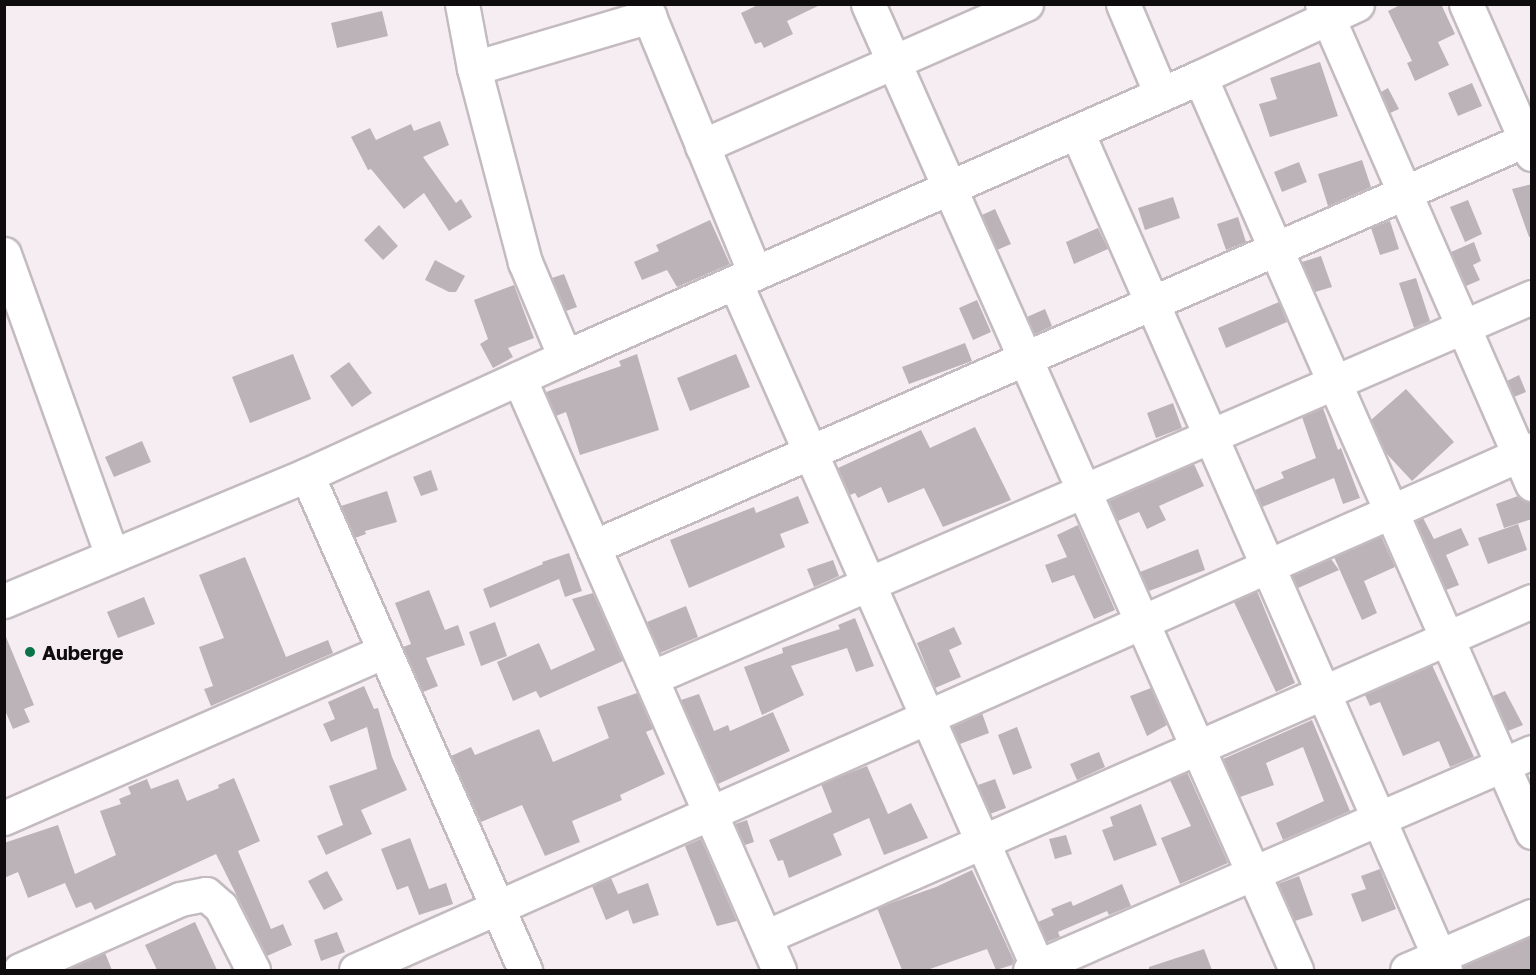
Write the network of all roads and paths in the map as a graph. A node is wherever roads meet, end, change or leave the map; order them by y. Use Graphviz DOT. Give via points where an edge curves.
graph roads {
  1 [pos="462,4"];
  2 [pos="868,4"];
  3 [pos="1026,4"];
  4 [pos="1123,4"];
  5 [pos="1466,4"];
  6 [pos="1336,9"];
  7 [pos="646,10"];
  8 [pos="894,62"];
  9 [pos="474,68"];
  10 [pos="1200,77"];
  11 [pos="1161,94"];
  12 [pos="1077,132"];
  13 [pos="1529,144"];
  14 [pos="702,146"];
  15 [pos="950,188"];
  16 [pos="1404,193"];
  17 [pos="1276,249"];
  18 [pos="4,254"];
  19 [pos="745,278"];
  20 [pos="1532,297"];
  21 [pos="1152,303"];
  22 [pos="1462,326"];
  23 [pos="565,357"];
  24 [pos="1025,359"];
  25 [pos="519,378"];
  26 [pos="1334,382"];
  27 [pos="1210,436"];
  28 [pos="811,452"];
  29 [pos="1525,452"];
  30 [pos="307,475"];
  31 [pos="1532,484"];
  32 [pos="1083,491"];
  33 [pos="1391,511"];
  34 [pos="593,547"];
  35 [pos="112,555"];
  36 [pos="1267,566"];
  37 [pos="868,584"];
  38 [pos="4,601"];
  39 [pos="1532,601"];
  40 [pos="1141,621"];
  41 [pos="1447,638"];
  42 [pos="384,651"];
  43 [pos="651,678"];
  44 [pos="1323,692"];
  45 [pos="928,717"];
  46 [pos="1197,747"];
  47 [pos="1517,758"];
  48 [pos="711,814"];
  49 [pos="4,818"];
  50 [pos="1378,819"];
  51 [pos="1532,832"];
  52 [pos="983,841"];
  53 [pos="1253,873"];
  54 [pos="498,908"];
  55 [pos="1532,916"];
  56 [pos="765,937"];
  57 [pos="1442,964"];
  58 [pos="1036,969"];
  59 [pos="20,970"];
  60 [pos="253,970"];
  61 [pos="356,970"];
  62 [pos="525,970"];
  63 [pos="779,970"];
  64 [pos="1296,970"];
  65 [pos="1407,970"];
  1 -- 9 [label="street"];
  2 -- 8 [label="street"];
  3 -- 8 [label="street"];
  4 -- 11 [label="street"];
  5 -- 13 [label="street"];
  6 -- 10 [label="street"];
  6 -- 16 [label="street"];
  7 -- 9 [label="street"];
  7 -- 14 [label="street"];
  8 -- 14 [label="street"];
  8 -- 15 [label="street"];
  9 -- 23 [label="street" via="525,262"];
  10 -- 11 [label="street"];
  10 -- 17 [label="street"];
  11 -- 12 [label="street"];
  12 -- 15 [label="street"];
  12 -- 21 [label="street"];
  13 -- 16 [label="street"];
  14 -- 19 [label="street"];
  15 -- 19 [label="street"];
  15 -- 24 [label="street"];
  16 -- 17 [label="street"];
  16 -- 22 [label="street"];
  17 -- 21 [label="street"];
  17 -- 26 [label="street"];
  18 -- 35 [label="street"];
  19 -- 23 [label="street"];
  19 -- 28 [label="street"];
  20 -- 22 [label="street"];
  21 -- 24 [label="street"];
  21 -- 27 [label="street"];
  22 -- 26 [label="street"];
  22 -- 29 [label="street"];
  23 -- 25 [label="street"];
  24 -- 28 [label="street"];
  24 -- 32 [label="street"];
  25 -- 30 [label="street"];
  25 -- 34 [label="street"];
  26 -- 27 [label="street"];
  26 -- 33 [label="street"];
  27 -- 32 [label="street"];
  27 -- 36 [label="street"];
  28 -- 34 [label="street"];
  28 -- 37 [label="street"];
  29 -- 31 [label="street"];
  29 -- 33 [label="street"];
  30 -- 35 [label="street"];
  30 -- 42 [label="street"];
  32 -- 37 [label="street"];
  32 -- 40 [label="street"];
  33 -- 36 [label="street"];
  33 -- 41 [label="street"];
  34 -- 43 [label="street"];
  35 -- 38 [label="street"];
  36 -- 40 [label="street"];
  36 -- 44 [label="street"];
  37 -- 43 [label="street"];
  37 -- 45 [label="street"];
  39 -- 41 [label="street"];
  40 -- 45 [label="street"];
  40 -- 46 [label="street"];
  41 -- 44 [label="street"];
  41 -- 47 [label="street"];
  42 -- 49 [label="street"];
  42 -- 54 [label="street"];
  43 -- 48 [label="street"];
  44 -- 46 [label="street"];
  44 -- 50 [label="street"];
  45 -- 48 [label="street"];
  45 -- 52 [label="street"];
  46 -- 52 [label="street"];
  46 -- 53 [label="street"];
  47 -- 50 [label="street"];
  47 -- 51 [label="street"];
  48 -- 54 [label="street"];
  48 -- 56 [label="street"];
  50 -- 53 [label="street"];
  50 -- 57 [label="street"];
  52 -- 56 [label="street"];
  52 -- 58 [label="street"];
  53 -- 58 [label="street"];
  53 -- 64 [label="street"];
  54 -- 61 [label="street"];
  54 -- 62 [label="street"];
  55 -- 57 [label="street"];
  56 -- 63 [label="street"];
  57 -- 65 [label="street"];
  59 -- 60 [label="street" via="180,899 206,894 221,907"];
}
